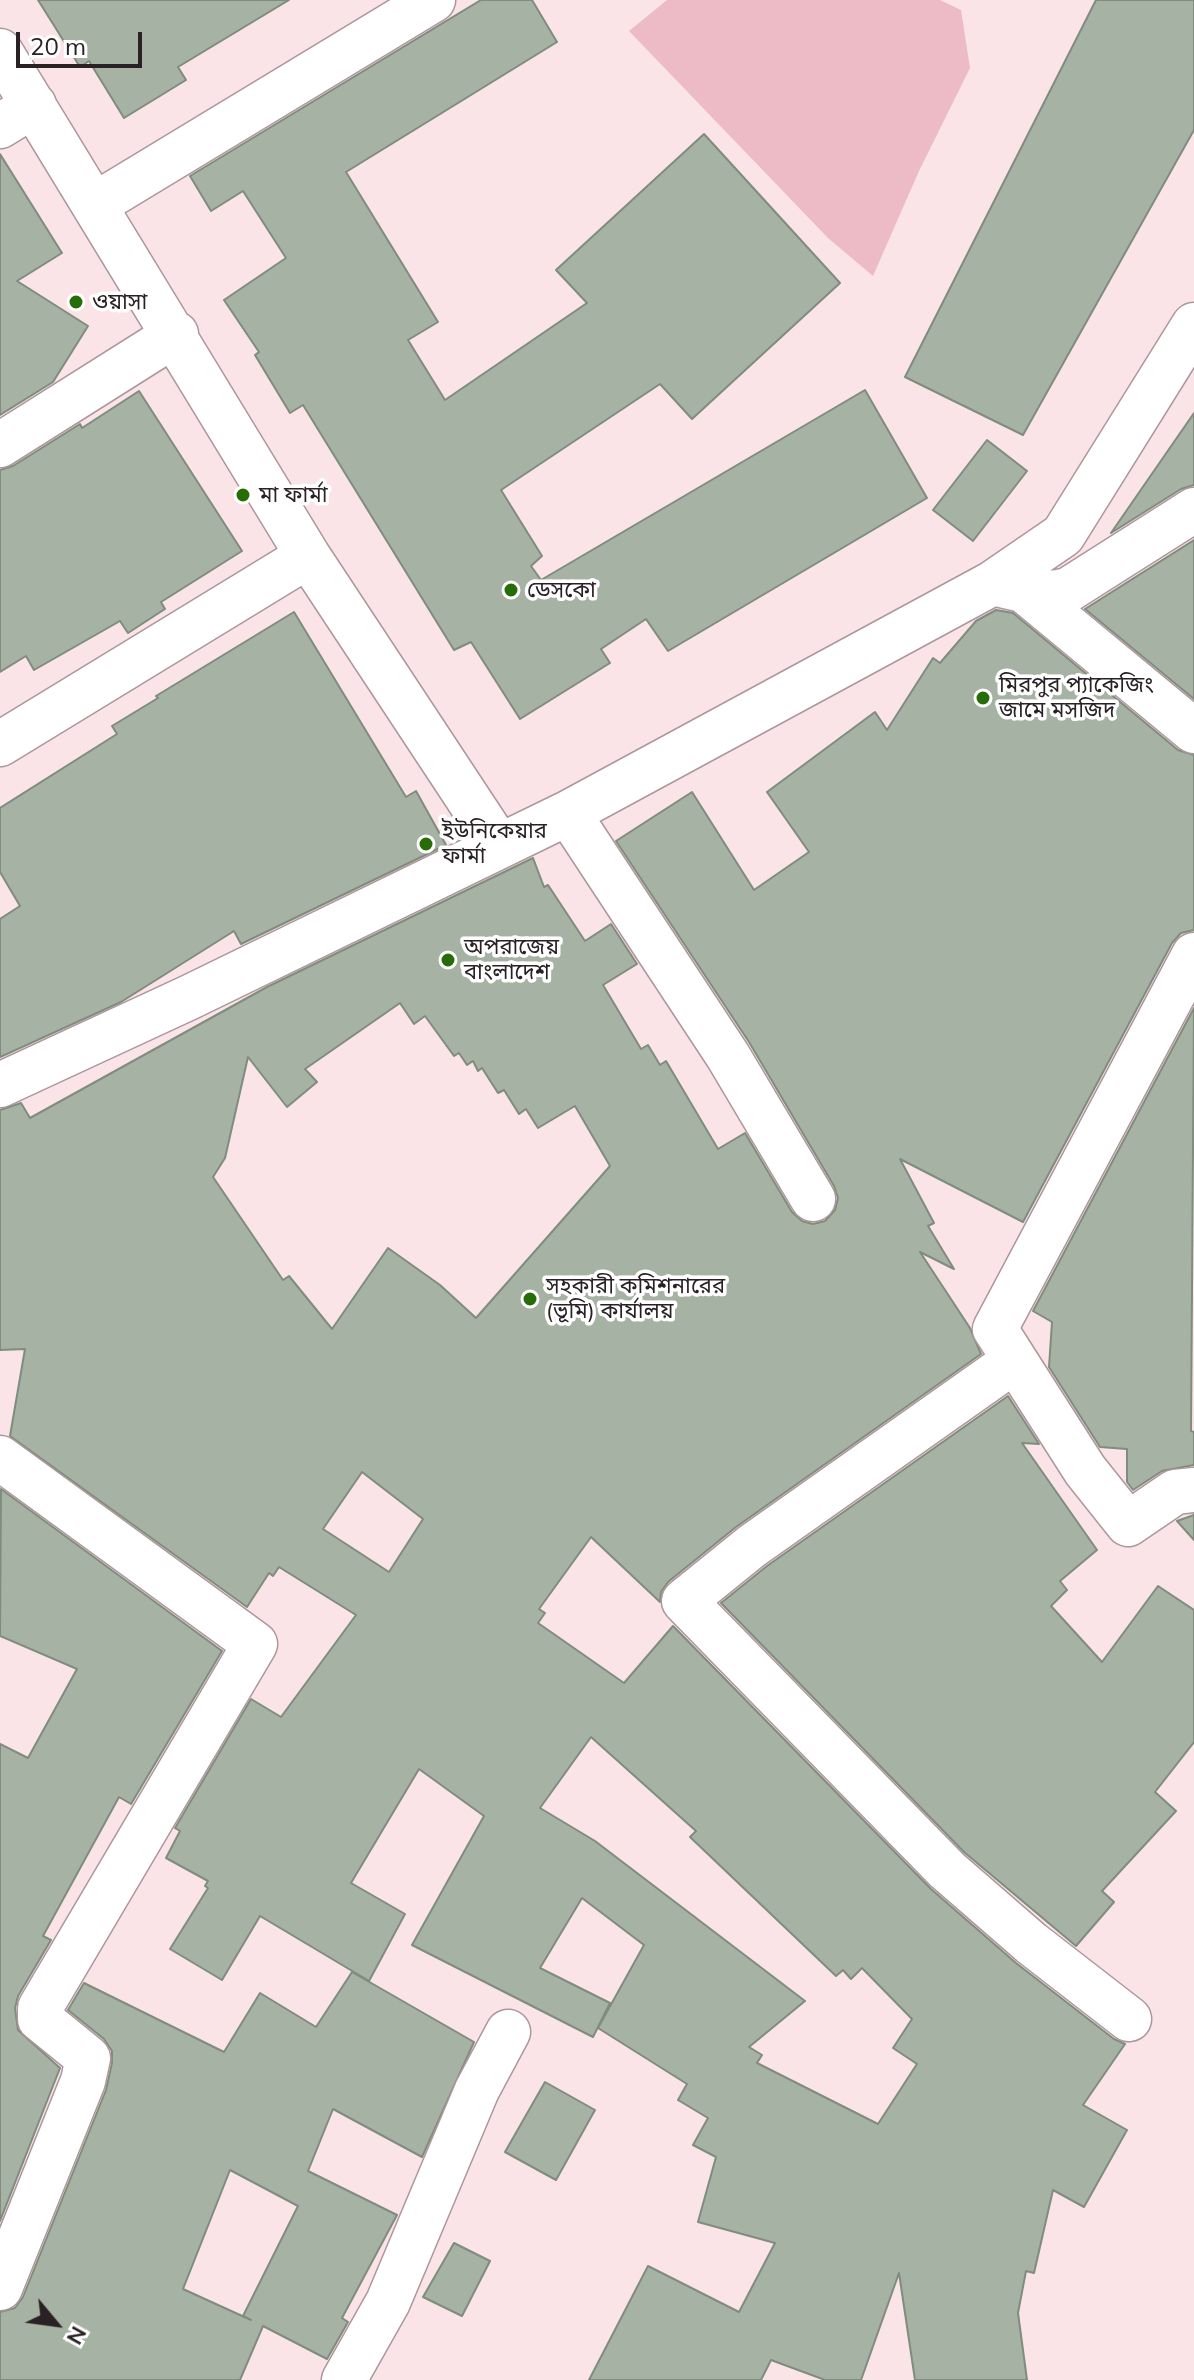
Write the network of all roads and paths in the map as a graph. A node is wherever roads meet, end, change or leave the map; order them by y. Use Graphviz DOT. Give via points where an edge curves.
graph roads {
  1 [pos="433,0"];
  2 [pos="0,51"];
  3 [pos="17,116"];
  4 [pos="96,204"];
  5 [pos="1194,325"];
  6 [pos="176,334"];
  7 [pos="0,445"];
  8 [pos="1194,510"];
  9 [pos="308,556"];
  10 [pos="1010,587"];
  11 [pos="1194,731"];
  12 [pos="0,744"];
  13 [pos="568,813"];
  14 [pos="498,844"];
  15 [pos="1194,955"];
  16 [pos="0,1085"];
  17 [pos="813,1199"];
  18 [pos="1014,1361"];
  19 [pos="0,1458"];
  20 [pos="1194,1490"];
  21 [pos="1129,2019"];
  22 [pos="508,2032"];
  23 [pos="0,2288"];
  24 [pos="344,2380"];
  1 -- 4 [label="street"];
  2 -- 3 [label="street"];
  3 -- 4 [label="street"];
  4 -- 6 [label="street"];
  5 -- 10 [label="street" via="1063,535"];
  6 -- 7 [label="street"];
  6 -- 9 [label="street"];
  8 -- 10 [label="street" via="1068,590"];
  9 -- 12 [label="street"];
  9 -- 14 [label="street"];
  10 -- 11 [label="street"];
  10 -- 13 [label="street"];
  13 -- 14 [label="street"];
  13 -- 17 [label="street" via="728,1056"];
  14 -- 16 [label="street"];
  15 -- 18 [label="street" via="995,1329"];
  18 -- 20 [label="street" via="1085,1470 1128,1524 1175,1492"];
  18 -- 21 [label="street" via="752,1546 684,1601 947,1870"];
  19 -- 23 [label="street" via="255,1644 40,2008 40,2019 88,2058"];
  22 -- 24 [label="street" via="477,2090 388,2302"];
}
